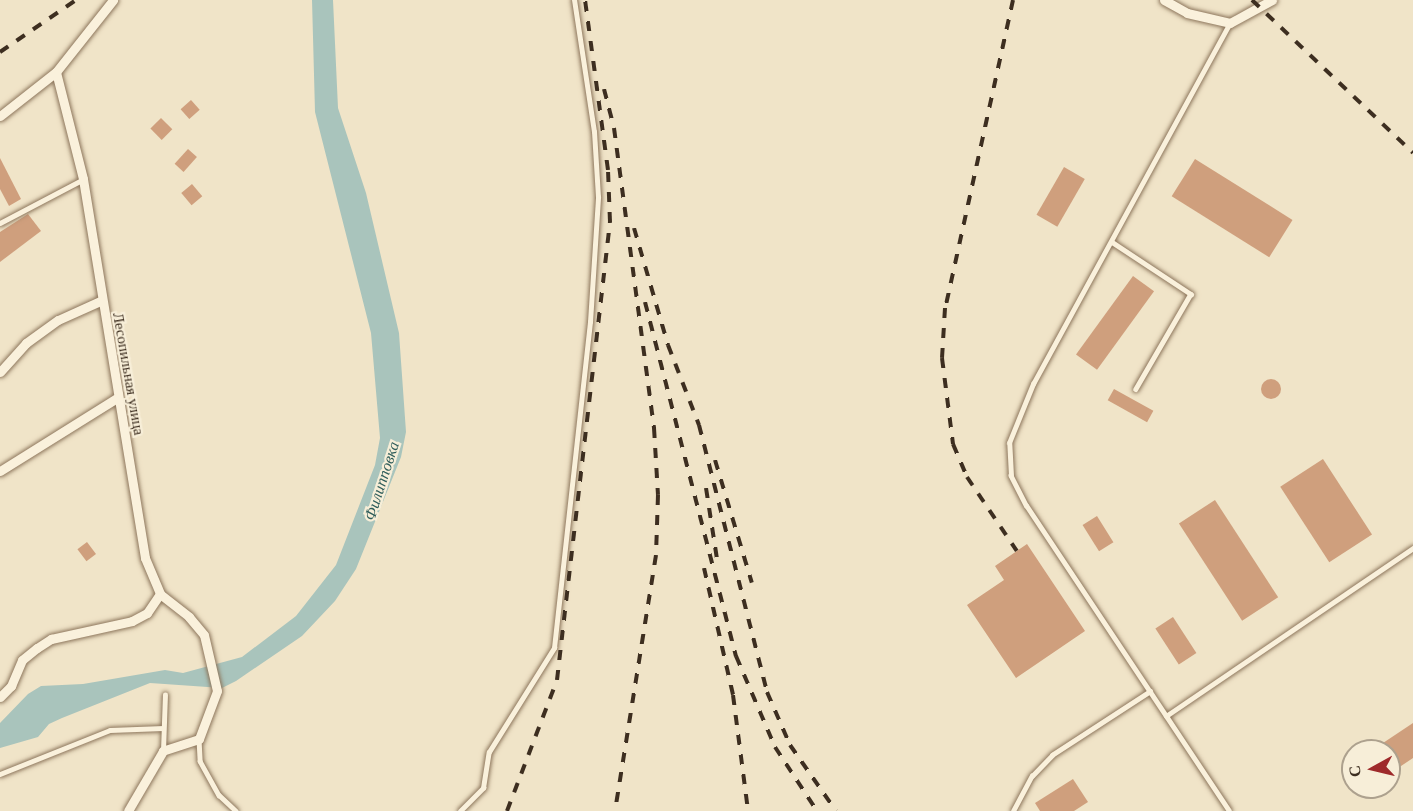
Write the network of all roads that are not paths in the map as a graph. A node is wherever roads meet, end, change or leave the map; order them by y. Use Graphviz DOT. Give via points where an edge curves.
graph roads {
  1 [pos="113,0"];
  2 [pos="574,0"];
  3 [pos="1164,0"];
  4 [pos="1272,0"];
  5 [pos="1230,23"];
  6 [pos="56,72"];
  7 [pos="0,116"];
  8 [pos="83,179"];
  9 [pos="0,224"];
  10 [pos="1112,242"];
  11 [pos="100,301"];
  12 [pos="0,372"];
  13 [pos="1136,388"];
  14 [pos="117,398"];
  15 [pos="0,471"];
  16 [pos="1413,548"];
  17 [pos="160,594"];
  18 [pos="1150,692"];
  19 [pos="165,695"];
  20 [pos="0,697"];
  21 [pos="1166,716"];
  22 [pos="163,728"];
  23 [pos="199,739"];
  24 [pos="163,751"];
  25 [pos="0,774"];
  26 [pos="128,811"];
  27 [pos="236,811"];
  28 [pos="460,811"];
  29 [pos="1012,811"];
  30 [pos="1229,811"];
  1 -- 6 [label="street"];
  2 -- 28 [label="lane" via="594,132 598,197 591,322 554,648 489,752 483,788"];
  3 -- 5 [label="street" via="1187,13"];
  4 -- 5 [label="street"];
  5 -- 10 [label="lane"];
  6 -- 7 [label="street"];
  6 -- 8 [label="street, Лесопильная улица"];
  8 -- 9 [label="lane"];
  8 -- 11 [label="street, Лесопильная улица"];
  10 -- 13 [label="lane" via="1191,294"];
  10 -- 18 [label="lane" via="1033,384 1009,443 1011,476 1026,506"];
  11 -- 12 [label="street" via="58,320 26,343"];
  11 -- 14 [label="street, Лесопильная улица"];
  14 -- 15 [label="street"];
  14 -- 17 [label="street, Лесопильная улица" via="145,558"];
  16 -- 21 [label="lane"];
  17 -- 20 [label="street" via="147,613 132,621 104,631 51,639 37,648 22,660 11,687"];
  17 -- 23 [label="street, Лесопильная улица" via="204,635 213,659 218,691"];
  18 -- 21 [label="lane"];
  18 -- 29 [label="lane" via="1052,755 1032,776"];
  19 -- 22 [label="lane"];
  21 -- 30 [label="lane"];
  22 -- 24 [label="lane"];
  22 -- 25 [label="lane" via="110,730"];
  23 -- 24 [label="street"];
  23 -- 27 [label="lane" via="200,761 219,795"];
  24 -- 26 [label="street"];
}
